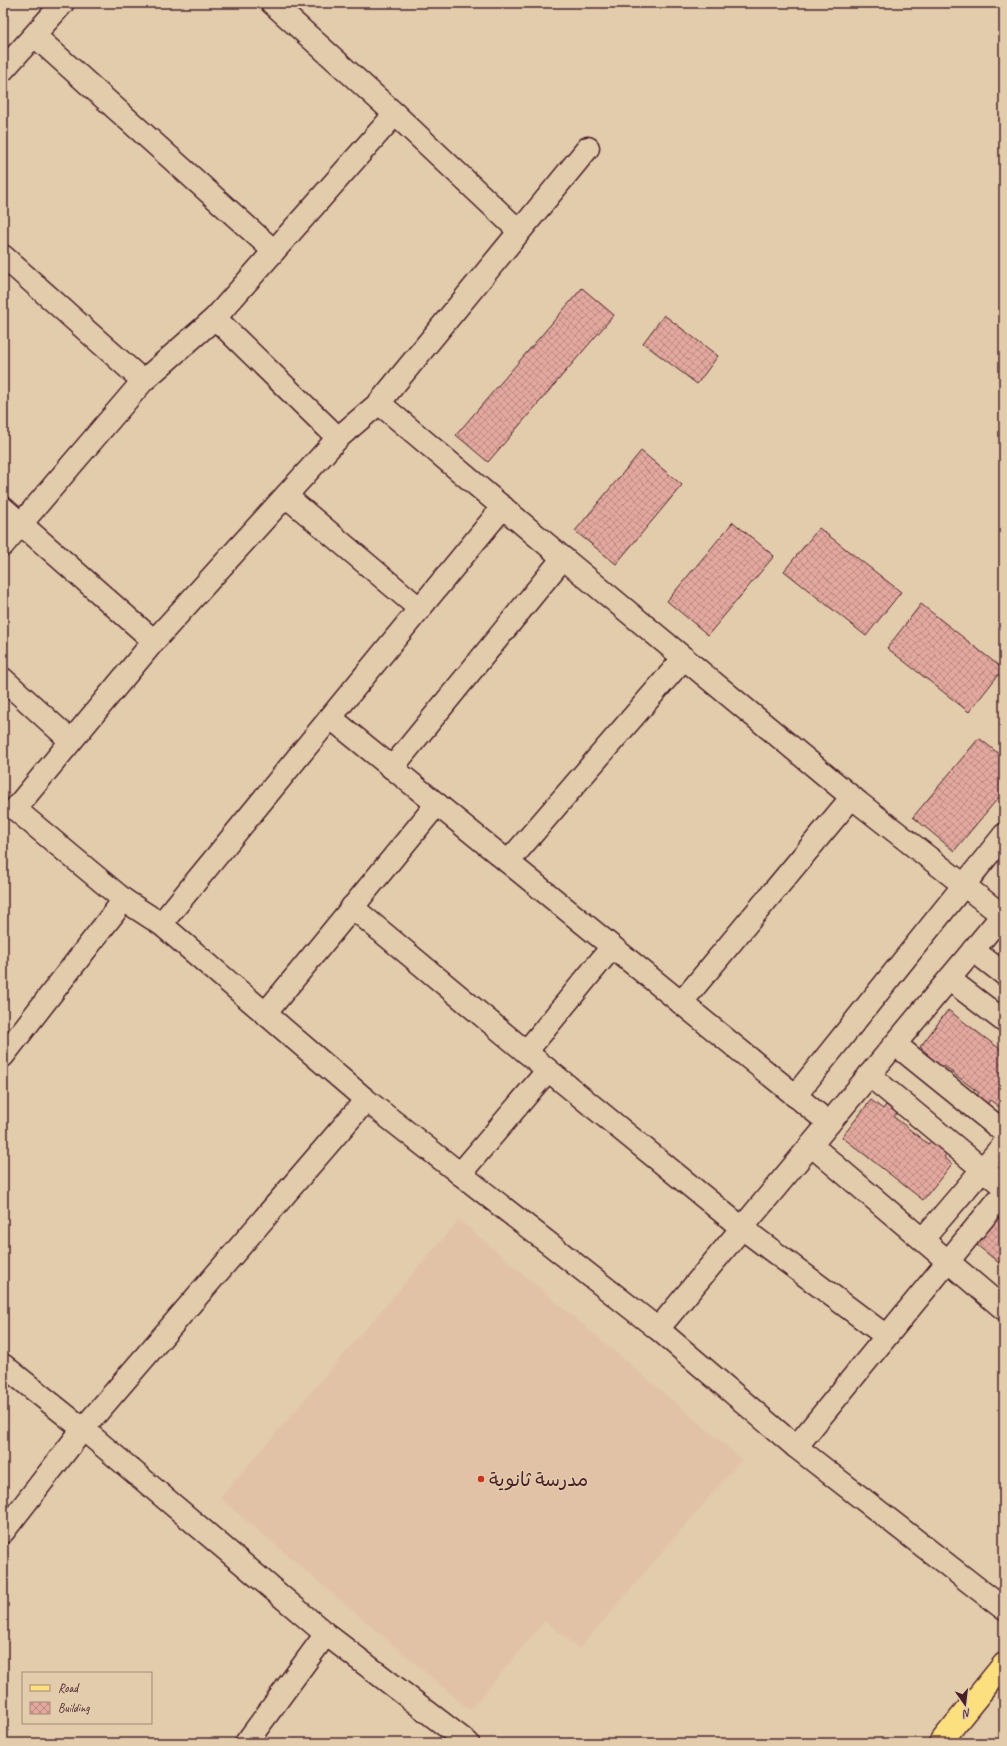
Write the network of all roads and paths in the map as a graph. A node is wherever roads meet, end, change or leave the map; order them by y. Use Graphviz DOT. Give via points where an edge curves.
graph roads {
  1 [pos="63,3"];
  2 [pos="272,3"];
  3 [pos="34,36"];
  4 [pos="3,70"];
  5 [pos="395,114"];
  6 [pos="588,148"];
  7 [pos="519,231"];
  8 [pos="274,251"];
  9 [pos="3,256"];
  10 [pos="215,318"];
  11 [pos="142,381"];
  12 [pos="379,403"];
  13 [pos="338,438"];
  14 [pos="286,496"];
  15 [pos="503,507"];
  16 [pos="3,508"];
  17 [pos="21,525"];
  18 [pos="3,545"];
  19 [pos="564,558"];
  20 [pos="420,609"];
  21 [pos="154,641"];
  22 [pos="684,658"];
  23 [pos="3,679"];
  24 [pos="331,718"];
  25 [pos="71,741"];
  26 [pos="392,768"];
  27 [pos="852,797"];
  28 [pos="437,804"];
  29 [pos="1004,836"];
  30 [pos="508,862"];
  31 [pos="964,885"];
  32 [pos="124,900"];
  33 [pos="352,907"];
  34 [pos="1003,914"];
  35 [pos="161,924"];
  36 [pos="612,947"];
  37 [pos="973,950"];
  38 [pos="1004,974"];
  39 [pos="949,979"];
  40 [pos="681,1003"];
  41 [pos="265,1014"];
  42 [pos="1004,1021"];
  43 [pos="895,1044"];
  44 [pos="526,1052"];
  45 [pos="3,1056"];
  46 [pos="548,1070"];
  47 [pos="869,1075"];
  48 [pos="795,1096"];
  49 [pos="366,1100"];
  50 [pos="829,1123"];
  51 [pos="1004,1132"];
  52 [pos="1004,1144"];
  53 [pos="811,1145"];
  54 [pos="983,1169"];
  55 [pos="460,1174"];
  56 [pos="1004,1187"];
  57 [pos="1004,1192"];
  58 [pos="742,1228"];
  59 [pos="923,1239"];
  60 [pos="948,1261"];
  61 [pos="1004,1309"];
  62 [pos="658,1329"];
  63 [pos="886,1336"];
  64 [pos="3,1365"];
  65 [pos="83,1429"];
  66 [pos="796,1447"];
  67 [pos="3,1532"];
  68 [pos="1004,1609"];
  69 [pos="326,1634"];
  70 [pos="1004,1664"];
  71 [pos="246,1743"];
  72 [pos="468,1743"];
  73 [pos="940,1743"];
  1 -- 3 [label="street"];
  2 -- 5 [label="street"];
  3 -- 4 [label="street"];
  3 -- 8 [label="street"];
  5 -- 7 [label="street"];
  5 -- 8 [label="street"];
  6 -- 7 [label="street"];
  7 -- 12 [label="street"];
  8 -- 10 [label="street"];
  9 -- 11 [label="street"];
  10 -- 11 [label="street"];
  10 -- 13 [label="street"];
  11 -- 17 [label="street"];
  12 -- 13 [label="street"];
  12 -- 15 [label="street"];
  13 -- 14 [label="street"];
  14 -- 20 [label="street"];
  14 -- 21 [label="street"];
  15 -- 19 [label="street"];
  15 -- 20 [label="street"];
  16 -- 17 [label="street"];
  17 -- 18 [label="street"];
  17 -- 21 [label="street"];
  19 -- 22 [label="street"];
  19 -- 26 [label="street"];
  20 -- 24 [label="street"];
  21 -- 25 [label="street"];
  22 -- 27 [label="street"];
  22 -- 30 [label="street"];
  23 -- 25 [label="street"];
  24 -- 26 [label="street"];
  24 -- 35 [label="street"];
  25 -- 32 [label="street" via="15,809"];
  26 -- 28 [label="street"];
  27 -- 31 [label="street"];
  27 -- 40 [label="street"];
  28 -- 30 [label="street"];
  28 -- 33 [label="street"];
  29 -- 31 [label="street"];
  30 -- 36 [label="street"];
  31 -- 34 [label="street"];
  31 -- 48 [label="street"];
  32 -- 35 [label="street"];
  32 -- 45 [label="street"];
  33 -- 41 [label="street"];
  33 -- 44 [label="street"];
  34 -- 37 [label="street"];
  35 -- 41 [label="street"];
  36 -- 40 [label="street"];
  36 -- 44 [label="street"];
  37 -- 38 [label="street"];
  37 -- 39 [label="street"];
  39 -- 42 [label="street"];
  39 -- 43 [label="street"];
  40 -- 48 [label="street"];
  41 -- 49 [label="street"];
  43 -- 47 [label="street"];
  43 -- 51 [label="street"];
  44 -- 46 [label="street"];
  46 -- 55 [label="street"];
  46 -- 58 [label="street"];
  47 -- 50 [label="street"];
  47 -- 54 [label="street"];
  48 -- 50 [label="street"];
  49 -- 55 [label="street"];
  49 -- 65 [label="street"];
  50 -- 53 [label="street"];
  52 -- 54 [label="street"];
  53 -- 58 [label="street"];
  53 -- 59 [label="street"];
  54 -- 56 [label="street"];
  54 -- 59 [label="street"];
  55 -- 62 [label="street"];
  57 -- 60 [label="street"];
  58 -- 62 [label="street"];
  58 -- 63 [label="street"];
  59 -- 60 [label="street"];
  60 -- 61 [label="street"];
  60 -- 63 [label="street"];
  62 -- 66 [label="street"];
  63 -- 66 [label="street"];
  64 -- 65 [label="street"];
  65 -- 67 [label="street"];
  65 -- 69 [label="street"];
  66 -- 68 [label="street"];
  69 -- 71 [label="street"];
  69 -- 72 [label="street"];
  70 -- 73 [label="main road"];
}
